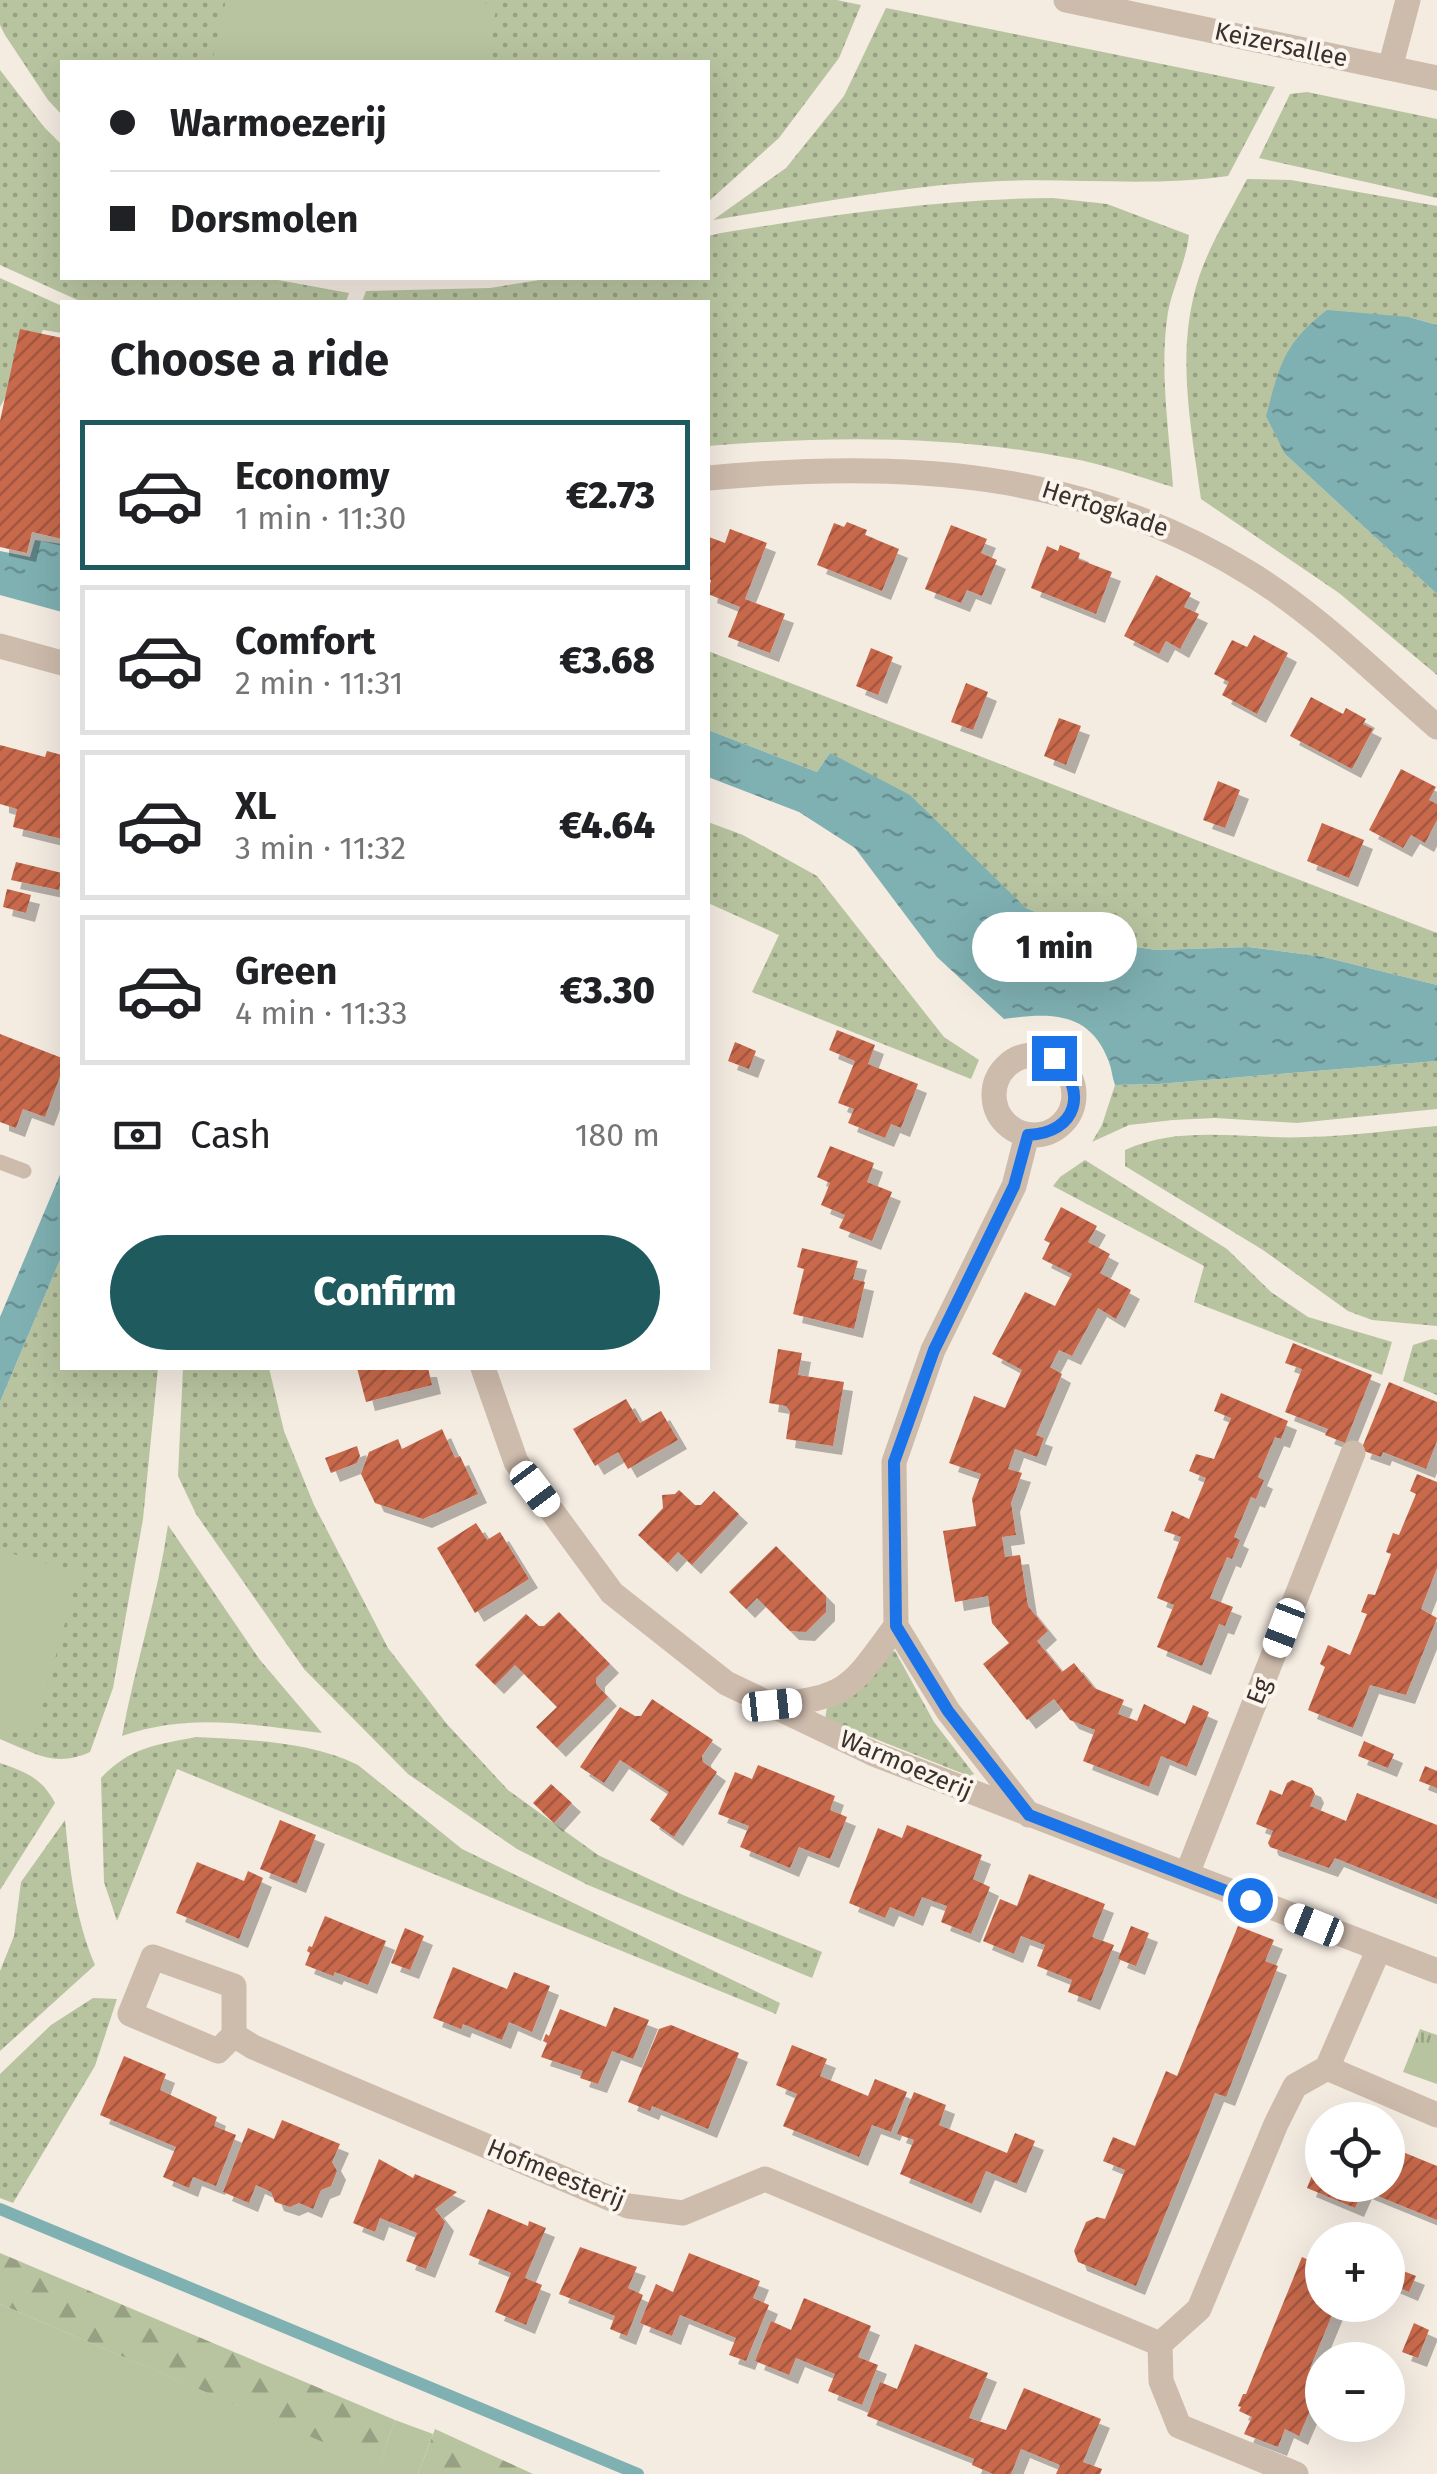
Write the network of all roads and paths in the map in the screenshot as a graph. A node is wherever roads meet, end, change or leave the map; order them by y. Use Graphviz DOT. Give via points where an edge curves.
graph roads {
  1 [pos="1066,0"];
  2 [pos="1408,0"];
  3 [pos="1390,68"];
  4 [pos="1437,78"];
  5 [pos="710,478"];
  6 [pos="0,646"];
  7 [pos="60,662"];
  8 [pos="1437,727"];
  9 [pos="1028,1135"];
  10 [pos="0,1162"];
  11 [pos="24,1171"];
  12 [pos="484,1370"];
  13 [pos="1352,1453"];
  14 [pos="896,1626"];
  15 [pos="772,1705"];
  16 [pos="1029,1815"];
  17 [pos="1187,1874"];
  18 [pos="1378,1951"];
  19 [pos="1437,1971"];
  20 [pos="234,2035"];
  21 [pos="1327,2068"];
  22 [pos="1437,2115"];
  23 [pos="1160,2344"];
  24 [pos="1296,2474"];
  1 -- 3 [label="street, Keizersallee"];
  2 -- 3 [label="street"];
  3 -- 4 [label="street, Keizersallee"];
  5 -- 8 [label="street, Hertogkade" via="842,470 932,474 1040,487 1100,503 1178,533 1252,574"];
  6 -- 7 [label="street"];
  9 -- 14 [label="street" via="1014,1186 934,1350 894,1462"];
  10 -- 11 [label="lane"];
  12 -- 15 [label="street, Warmoezerij" via="516,1462 612,1594 726,1683"];
  13 -- 17 [label="street, Eg"];
  14 -- 15 [label="street, Warmoezerij" via="858,1678 832,1695"];
  14 -- 16 [label="street" via="948,1711"];
  15 -- 16 [label="street, Warmoezerij"];
  16 -- 17 [label="street, Warmoezerij"];
  17 -- 18 [label="street, Warmoezerij"];
  18 -- 19 [label="street, Warmoezerij"];
  18 -- 21 [label="street"];
  20 -- 23 [label="street, Hofmeesterij" via="628,2206 683,2213 765,2179"];
  21 -- 22 [label="street"];
  21 -- 23 [label="street" via="1295,2086 1198,2309"];
  23 -- 24 [label="street" via="1160,2381 1179,2426"];
}
